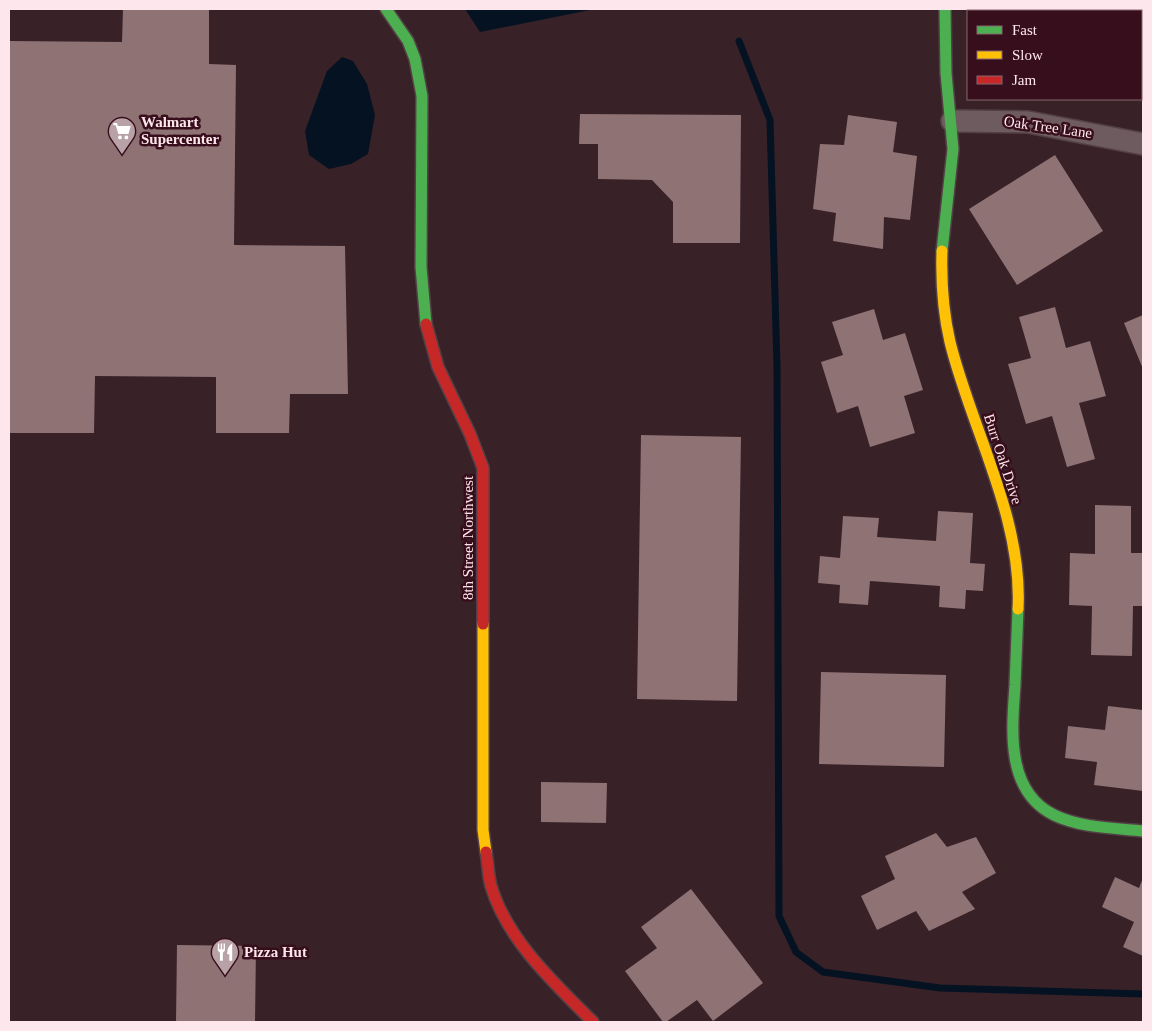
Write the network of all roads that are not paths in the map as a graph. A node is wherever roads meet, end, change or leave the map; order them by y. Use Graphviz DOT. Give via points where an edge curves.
graph roads {
  1 [pos="386,9"];
  2 [pos="945,9"];
  3 [pos="952,121"];
  4 [pos="1143,144"];
  5 [pos="1143,831"];
  6 [pos="593,1022"];
  1 -- 6 [label="street, 8th Street Northwest" via="411,46 421,81 422,290 427,334 483,468 483,830 491,886 512,931 546,975"];
  2 -- 3 [label="street, Burr Oak Drive" via="946,73"];
  3 -- 4 [label="street, Oak Tree Lane" via="1028,122"];
  3 -- 5 [label="street, Burr Oak Drive" via="953,149 943,234 941,291 950,342 1010,532 1018,568 1012,738 1018,776 1030,797 1058,818 1079,824"];
}
